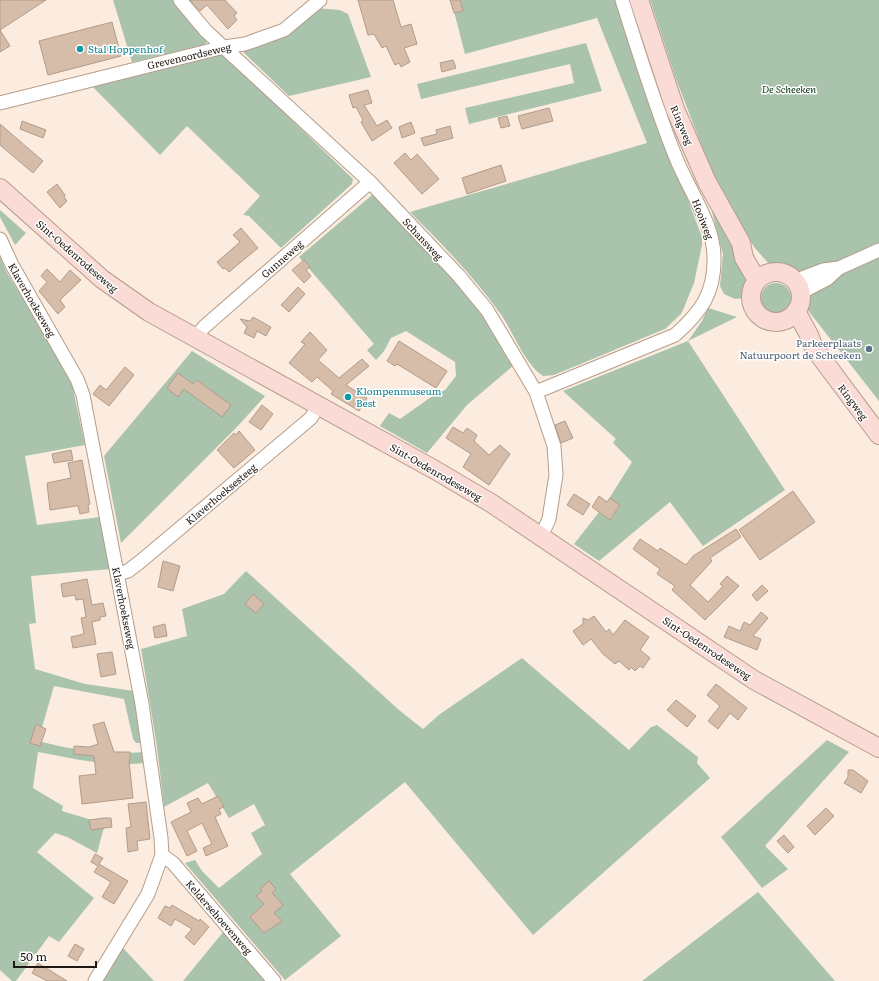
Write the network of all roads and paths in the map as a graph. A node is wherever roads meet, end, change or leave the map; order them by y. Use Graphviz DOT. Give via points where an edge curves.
graph roads {
  1 [pos="180,0"];
  2 [pos="320,0"];
  3 [pos="622,0"];
  4 [pos="639,0"];
  5 [pos="224,47"];
  6 [pos="0,103"];
  7 [pos="370,182"];
  8 [pos="0,188"];
  9 [pos="0,239"];
  10 [pos="879,250"];
  11 [pos="762,277"];
  12 [pos="797,287"];
  13 [pos="790,316"];
  14 [pos="195,338"];
  15 [pos="536,392"];
  16 [pos="318,406"];
  17 [pos="879,435"];
  18 [pos="540,536"];
  19 [pos="118,574"];
  20 [pos="879,748"];
  21 [pos="162,855"];
  22 [pos="95,981"];
  23 [pos="274,981"];
  1 -- 5 [label="street, Schansweg" via="206,31"];
  2 -- 5 [label="street, Grevenoordseweg" via="284,30 245,44"];
  3 -- 15 [label="street, Hooiweg" via="660,117 710,235 714,271 709,296 691,321 675,335"];
  4 -- 11 [label="street, Ringweg" via="675,109 708,182 741,243 744,258"];
  5 -- 6 [label="street, Grevenoordseweg"];
  5 -- 7 [label="street, Schansweg"];
  7 -- 14 [label="street, Gunneweg" via="204,327"];
  7 -- 15 [label="street, Schansweg" via="459,276 487,310"];
  8 -- 14 [label="street, Sint-Oedenrodeseweg" via="102,279 149,312"];
  9 -- 19 [label="street, Klaverhoekseweg" via="12,265 77,379 83,395"];
  10 -- 12 [label="street" via="839,268 823,270"];
  11 -- 12 [label="street" via="780,272"];
  11 -- 13 [label="street" via="751,294 758,314 770,321"];
  12 -- 13 [label="street" via="800,300"];
  13 -- 17 [label="street, Ringweg" via="809,335 814,348"];
  14 -- 16 [label="street, Sint-Oedenrodeseweg"];
  15 -- 18 [label="street, Schansweg" via="554,446 556,460 549,519"];
  16 -- 18 [label="street, Sint-Oedenrodeseweg" via="491,503"];
  16 -- 19 [label="street, Klaverhoeksesteeg" via="310,418 141,561"];
  18 -- 20 [label="street, Sint-Oedenrodeseweg" via="754,680"];
  19 -- 21 [label="street, Klaverhoekseweg" via="142,704"];
  21 -- 22 [label="street, Klaverhoekseweg" via="148,894"];
  21 -- 23 [label="street, Keldersehoevenweg" via="173,863"];
}
